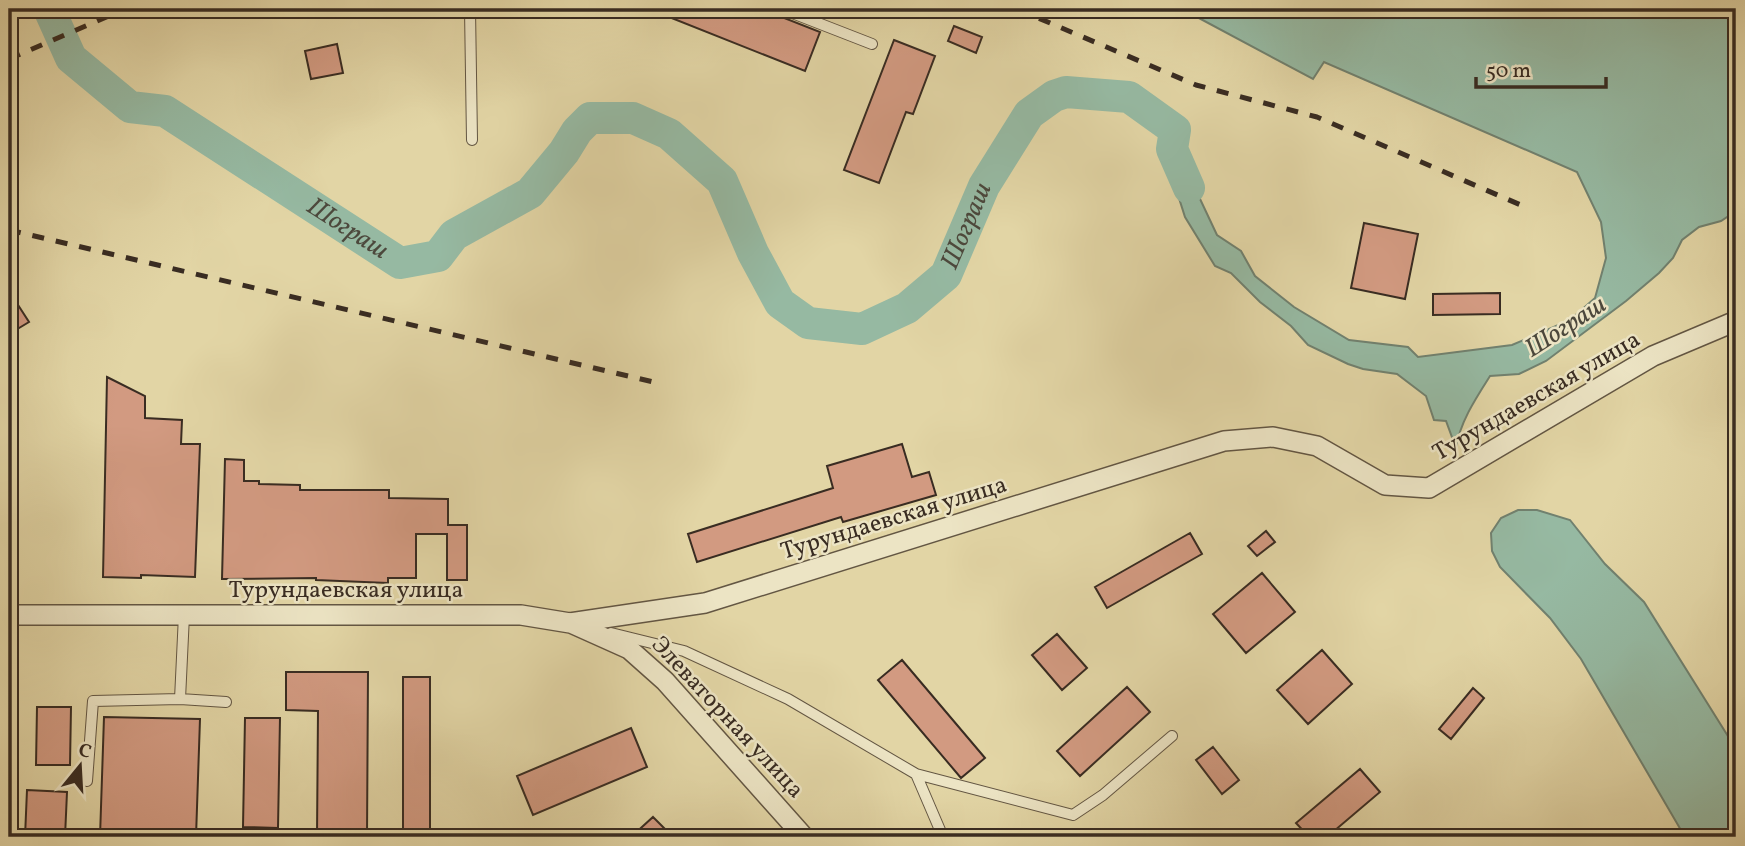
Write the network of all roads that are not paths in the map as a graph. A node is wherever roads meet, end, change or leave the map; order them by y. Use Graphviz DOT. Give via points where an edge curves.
graph roads {
  1 [pos="470,9"];
  2 [pos="782,9"];
  3 [pos="872,44"];
  4 [pos="471,139"];
  5 [pos="1736,321"];
  6 [pos="9,615"];
  7 [pos="184,615"];
  8 [pos="570,623"];
  9 [pos="180,699"];
  10 [pos="226,702"];
  11 [pos="1172,736"];
  12 [pos="916,774"];
  13 [pos="87,781"];
  14 [pos="804,837"];
  15 [pos="943,837"];
  1 -- 4 [label="lane"];
  2 -- 3 [label="lane"];
  5 -- 8 [label="street, Турундаевская улица" via="1653,356 1429,488 1385,485 1317,446 1273,437 1224,441 705,603"];
  6 -- 7 [label="street, Турундаевская улица"];
  7 -- 8 [label="street, Турундаевская улица" via="521,615"];
  7 -- 9 [label="lane"];
  8 -- 12 [label="lane" via="684,651 788,699"];
  8 -- 14 [label="street, Элеваторная улица" via="629,649 665,681"];
  9 -- 10 [label="lane"];
  9 -- 13 [label="lane" via="93,701"];
  11 -- 12 [label="lane" via="1073,815"];
  12 -- 15 [label="lane"];
}
